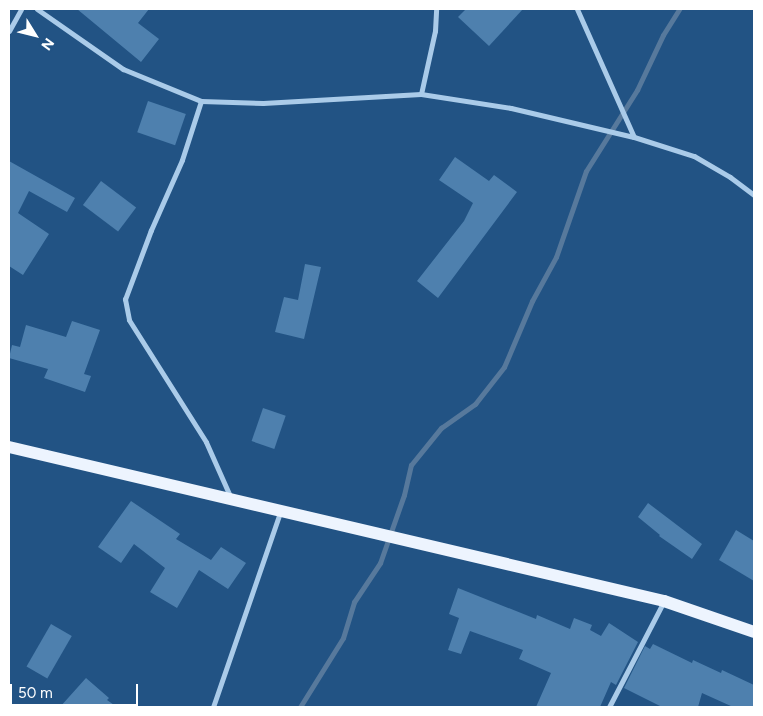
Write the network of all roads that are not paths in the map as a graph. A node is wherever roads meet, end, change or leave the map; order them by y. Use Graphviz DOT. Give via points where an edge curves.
graph roads {
  1 [pos="22,9"];
  2 [pos="37,9"];
  3 [pos="577,9"];
  4 [pos="437,10"];
  5 [pos="9,31"];
  6 [pos="422,94"];
  7 [pos="202,101"];
  8 [pos="634,137"];
  9 [pos="754,195"];
  10 [pos="9,446"];
  11 [pos="231,499"];
  12 [pos="281,510"];
  13 [pos="664,601"];
  14 [pos="754,632"];
  15 [pos="213,707"];
  16 [pos="609,707"];
  1 -- 5 [label="street"];
  2 -- 7 [label="street" via="123,69"];
  3 -- 8 [label="street"];
  4 -- 6 [label="street"];
  6 -- 7 [label="street" via="263,103"];
  6 -- 8 [label="street" via="511,108"];
  7 -- 11 [label="street" via="182,160 125,299 129,320 206,442"];
  8 -- 9 [label="street" via="694,156"];
  10 -- 11 [label="main road"];
  11 -- 12 [label="main road"];
  12 -- 13 [label="main road"];
  12 -- 15 [label="street"];
  13 -- 14 [label="main road"];
  13 -- 16 [label="street"];
}
